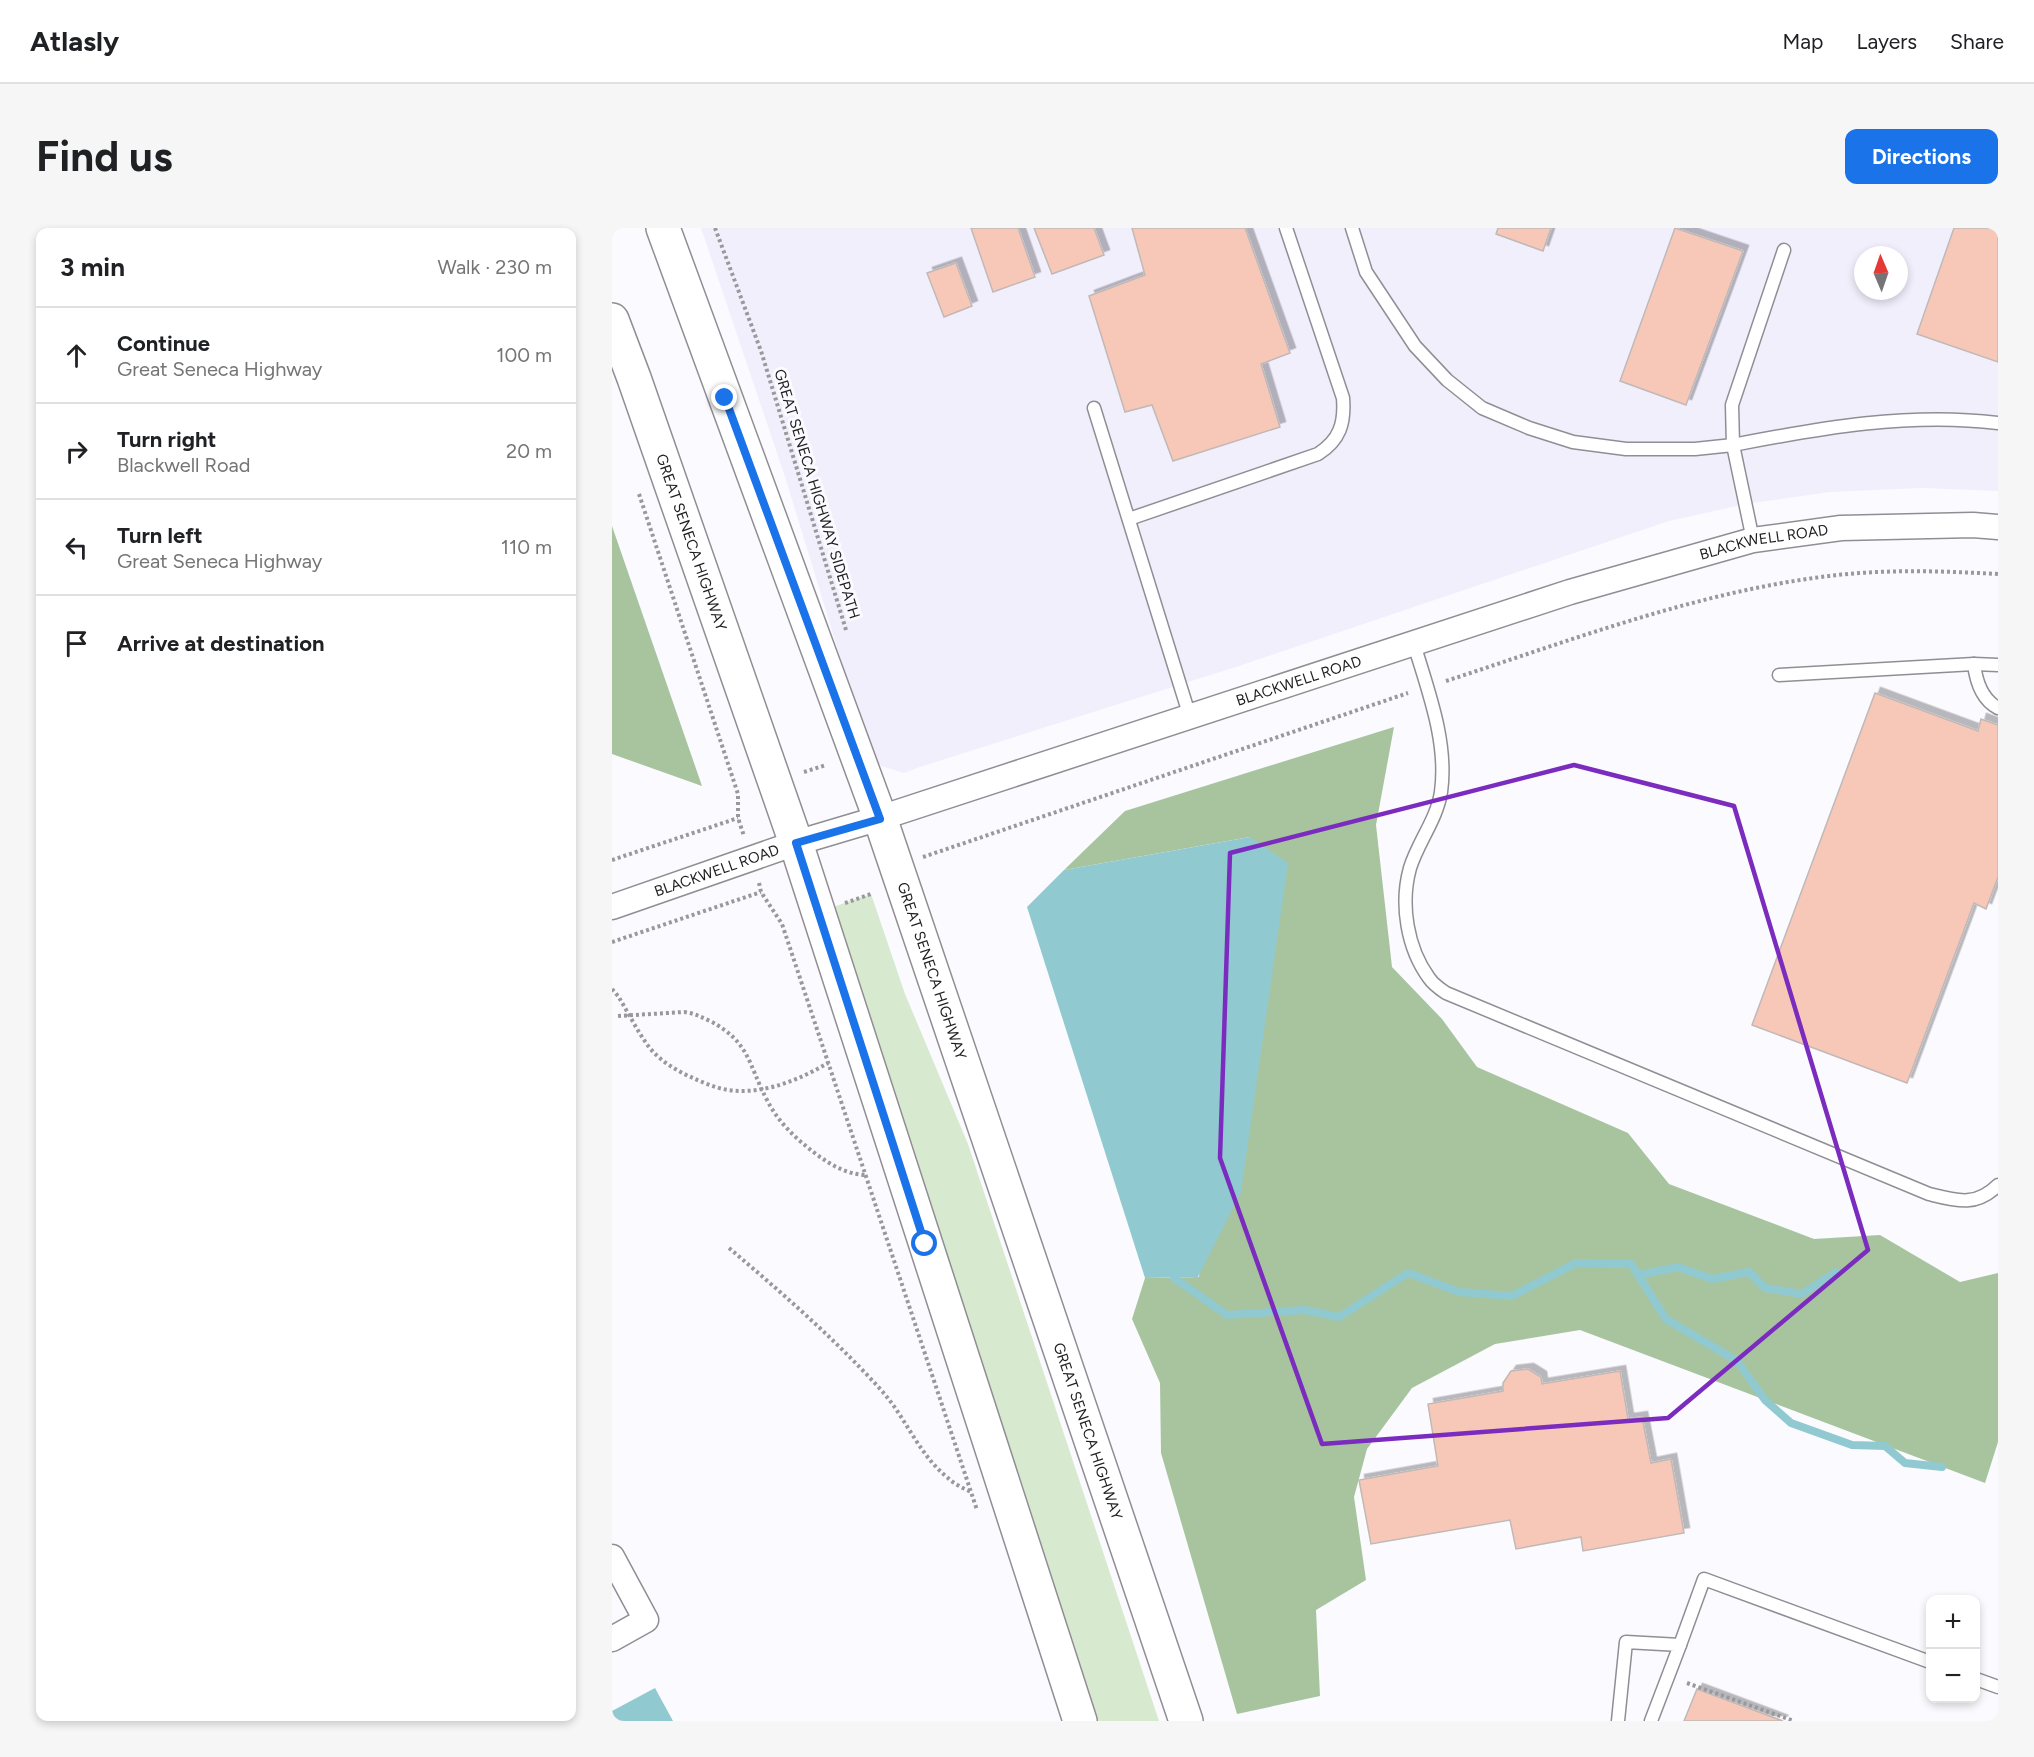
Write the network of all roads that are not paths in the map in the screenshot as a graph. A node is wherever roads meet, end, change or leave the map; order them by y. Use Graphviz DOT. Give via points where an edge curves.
graph roads {
  1 [pos="663,228"];
  2 [pos="1286,228"];
  3 [pos="1352,228"];
  4 [pos="1784,250"];
  5 [pos="612,320"];
  6 [pos="1095,408"];
  7 [pos="1998,423"];
  8 [pos="1733,445"];
  9 [pos="1129,519"];
  10 [pos="1998,527"];
  11 [pos="1753,540"];
  12 [pos="1414,644"];
  13 [pos="1974,664"];
  14 [pos="1998,665"];
  15 [pos="1779,675"];
  16 [pos="1998,708"];
  17 [pos="1190,717"];
  18 [pos="880,819"];
  19 [pos="796,843"];
  20 [pos="612,907"];
  21 [pos="1998,1185"];
  22 [pos="612,1557"];
  23 [pos="612,1639"];
  24 [pos="1680,1646"];
  25 [pos="1926,1661"];
  26 [pos="1980,1680"];
  27 [pos="1998,1687"];
  28 [pos="1080,1721"];
  29 [pos="1186,1721"];
  30 [pos="1618,1721"];
  31 [pos="1652,1721"];
  1 -- 18 [label="main road, GREAT SENECA HIGHWAY"];
  2 -- 9 [label="lane" via="1343,398 1344,416 1338,433 1330,446 1318,454"];
  3 -- 8 [label="lane" via="1366,272 1414,346 1482,408 1573,442 1626,449"];
  4 -- 8 [label="lane" via="1732,405"];
  5 -- 19 [label="main road, GREAT SENECA HIGHWAY"];
  6 -- 9 [label="lane"];
  7 -- 8 [label="lane" via="1922,419"];
  8 -- 11 [label="lane"];
  9 -- 17 [label="lane"];
  10 -- 11 [label="street, BLACKWELL ROAD" via="1840,528"];
  11 -- 12 [label="street, BLACKWELL ROAD" via="1570,592"];
  12 -- 17 [label="street, BLACKWELL ROAD"];
  12 -- 21 [label="lane" via="1439,733 1442,768 1441,793 1434,816 1410,868 1406,916 1418,960 1430,980 1446,993 1929,1194 1972,1201"];
  13 -- 14 [label="lane"];
  13 -- 15 [label="lane"];
  13 -- 16 [label="lane" via="1982,693"];
  17 -- 18 [label="street, BLACKWELL ROAD"];
  18 -- 19 [label="street, BLACKWELL ROAD"];
  18 -- 29 [label="main road, GREAT SENECA HIGHWAY"];
  19 -- 20 [label="street, BLACKWELL ROAD"];
  19 -- 28 [label="main road, GREAT SENECA HIGHWAY"];
  22 -- 23 [label="street" via="646,1620"];
  24 -- 25 [label="lane" via="1704,1579"];
  24 -- 30 [label="lane" via="1626,1642"];
  24 -- 31 [label="lane"];
  26 -- 27 [label="lane"];
}
